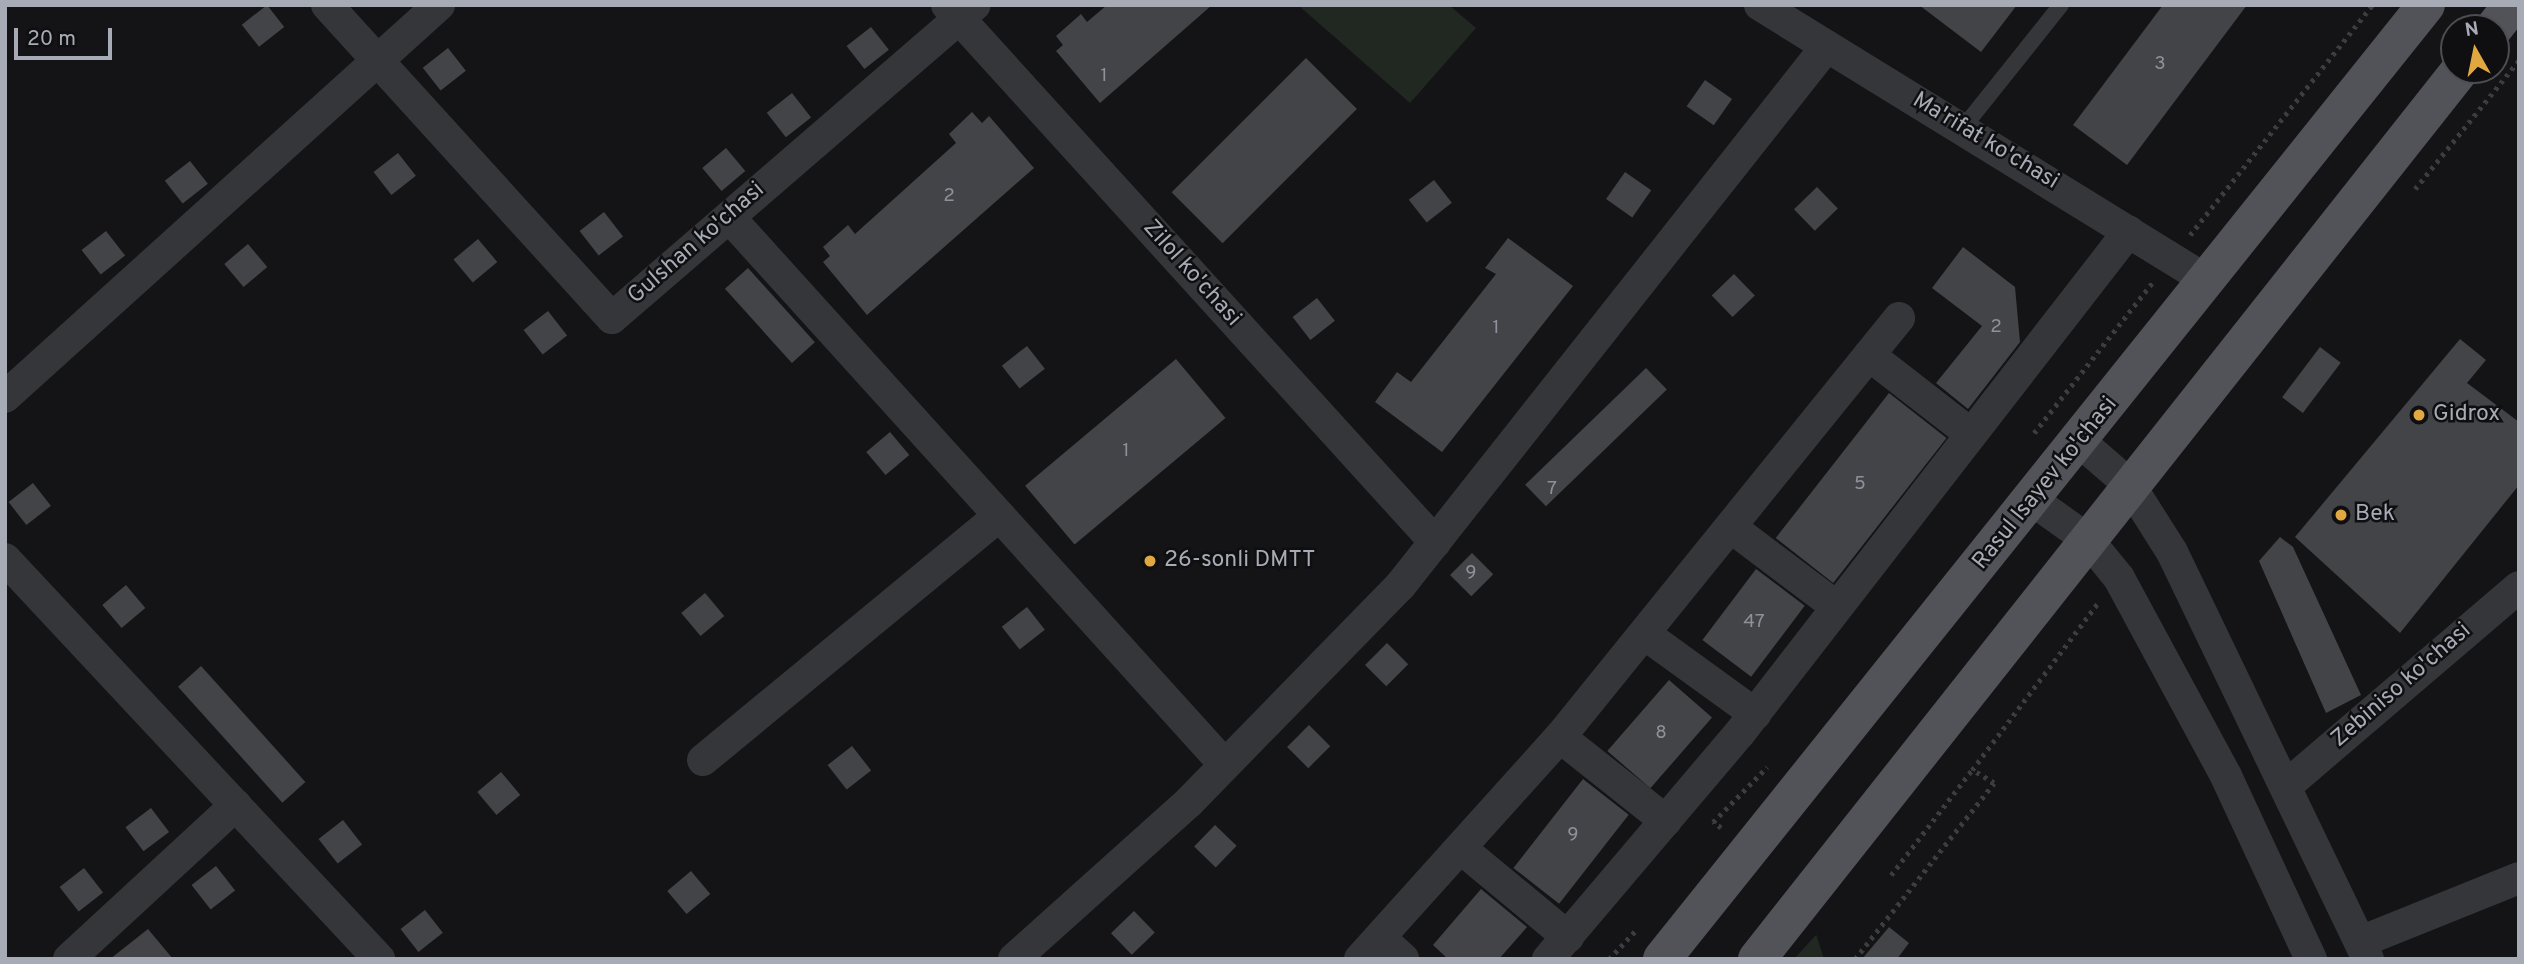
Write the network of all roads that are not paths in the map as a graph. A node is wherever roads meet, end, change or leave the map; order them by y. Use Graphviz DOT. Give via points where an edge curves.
graph roads {
  1 [pos="327,5"];
  2 [pos="439,5"];
  3 [pos="1760,5"];
  4 [pos="2061,5"];
  5 [pos="2426,5"];
  6 [pos="960,10"];
  7 [pos="1827,46"];
  8 [pos="379,62"];
  9 [pos="2449,84"];
  10 [pos="1962,128"];
  11 [pos="729,217"];
  12 [pos="2129,231"];
  13 [pos="2208,281"];
  14 [pos="1899,318"];
  15 [pos="1869,355"];
  16 [pos="5,397"];
  17 [pos="1971,434"];
  18 [pos="2080,441"];
  19 [pos="2129,484"];
  20 [pos="2031,499"];
  21 [pos="999,516"];
  22 [pos="1732,528"];
  23 [pos="2088,540"];
  24 [pos="1435,542"];
  25 [pos="5,559"];
  26 [pos="2519,587"];
  27 [pos="1837,607"];
  28 [pos="1646,635"];
  29 [pos="1755,714"];
  30 [pos="1560,737"];
  31 [pos="703,760"];
  32 [pos="1224,765"];
  33 [pos="2288,790"];
  34 [pos="236,806"];
  35 [pos="2246,818"];
  36 [pos="1666,821"];
  37 [pos="1464,851"];
  38 [pos="2519,878"];
  39 [pos="1558,948"];
  40 [pos="2364,950"];
  41 [pos="1381,952"];
  42 [pos="69,959"];
  43 [pos="379,959"];
  44 [pos="1014,959"];
  45 [pos="1662,959"];
  46 [pos="1757,959"];
  47 [pos="2311,959"];
  1 -- 8 [label="street, Gulshan ko'chasi"];
  2 -- 8 [label="street"];
  3 -- 7 [label="street, Ma'rifat ko'chasi"];
  4 -- 10 [label="lane"];
  5 -- 13 [label="main road, Rasul Isayev ko'chasi"];
  6 -- 11 [label="street, Gulshan ko'chasi"];
  6 -- 24 [label="street, Zilol ko'chasi"];
  7 -- 10 [label="street, Ma'rifat ko'chasi"];
  7 -- 24 [label="street"];
  8 -- 11 [label="street, Gulshan ko'chasi" via="612,318"];
  8 -- 16 [label="street"];
  9 -- 19 [label="main road"];
  10 -- 12 [label="street, Ma'rifat ko'chasi"];
  11 -- 21 [label="street"];
  12 -- 13 [label="street, Ma'rifat ko'chasi"];
  12 -- 17 [label="street"];
  13 -- 18 [label="main road, Rasul Isayev ko'chasi"];
  14 -- 15 [label="street"];
  15 -- 17 [label="street"];
  15 -- 22 [label="street"];
  17 -- 27 [label="street"];
  18 -- 19 [label="street"];
  18 -- 20 [label="main road, Rasul Isayev ko'chasi"];
  19 -- 23 [label="main road"];
  19 -- 33 [label="street" via="2172,552"];
  20 -- 23 [label="street"];
  20 -- 45 [label="main road, Rasul Isayev ko'chasi"];
  21 -- 31 [label="street"];
  21 -- 32 [label="street"];
  22 -- 27 [label="street"];
  22 -- 28 [label="street"];
  23 -- 35 [label="street" via="2119,578"];
  23 -- 46 [label="main road"];
  24 -- 32 [label="street"];
  25 -- 34 [label="street"];
  26 -- 33 [label="street, Zebiniso ko'chasi"];
  27 -- 29 [label="street"];
  28 -- 29 [label="street"];
  28 -- 30 [label="street"];
  29 -- 36 [label="street"];
  30 -- 36 [label="street"];
  30 -- 37 [label="street"];
  32 -- 44 [label="street"];
  33 -- 35 [label="street, Zebiniso ko'chasi" via="2281,816"];
  33 -- 40 [label="street"];
  34 -- 42 [label="street"];
  34 -- 43 [label="street"];
  35 -- 47 [label="street"];
  36 -- 39 [label="street"];
  37 -- 39 [label="street"];
  37 -- 41 [label="street"];
  38 -- 40 [label="street"];
}
